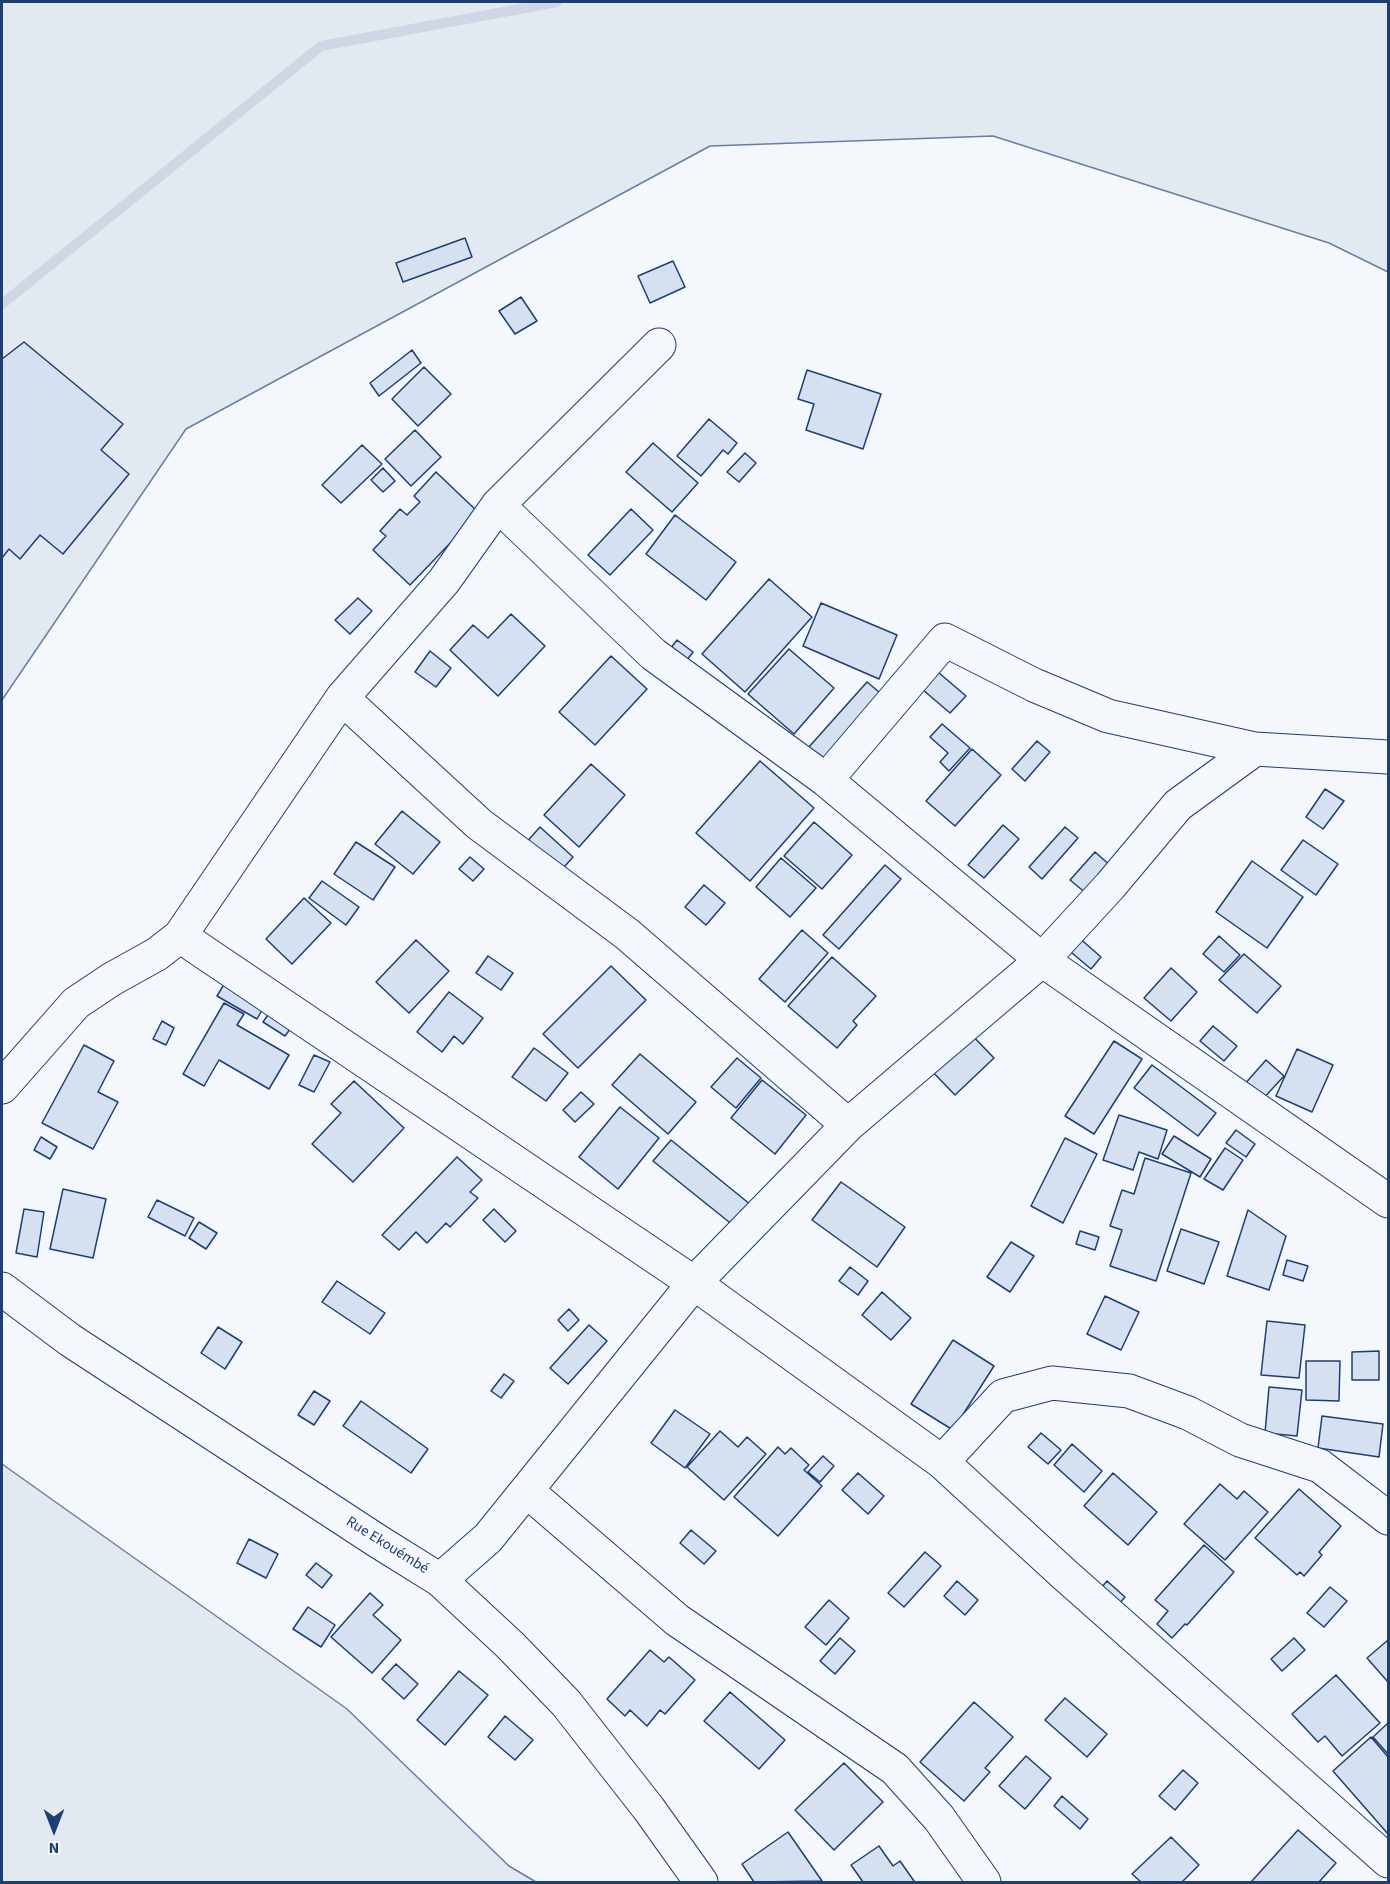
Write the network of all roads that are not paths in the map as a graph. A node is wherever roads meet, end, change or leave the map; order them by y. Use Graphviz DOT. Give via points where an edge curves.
graph roads {
  1 [pos="659,345"];
  2 [pos="498,505"];
  3 [pos="342,698"];
  4 [pos="1255,749"];
  5 [pos="1389,757"];
  6 [pos="826,780"];
  7 [pos="180,936"];
  8 [pos="1042,960"];
  9 [pos="2,1086"];
  10 [pos="848,1125"];
  11 [pos="1389,1201"];
  12 [pos="694,1283"];
  13 [pos="2,1288"];
  14 [pos="942,1462"];
  15 [pos="527,1491"];
  16 [pos="1389,1518"];
  17 [pos="440,1580"];
  18 [pos="1389,1861"];
  19 [pos="701,1882"];
  20 [pos="984,1882"];
  1 -- 2 [label="street"];
  2 -- 3 [label="street" via="444,581"];
  2 -- 6 [label="street" via="653,654"];
  3 -- 7 [label="street"];
  3 -- 10 [label="street" via="479,824 627,934"];
  4 -- 5 [label="street"];
  4 -- 6 [label="street" via="1108,716 1034,685 945,640"];
  4 -- 8 [label="street" via="1178,805"];
  6 -- 8 [label="street"];
  7 -- 9 [label="street" via="76,1003"];
  7 -- 12 [label="street"];
  8 -- 10 [label="street"];
  8 -- 11 [label="street"];
  10 -- 12 [label="street"];
  12 -- 14 [label="street"];
  12 -- 15 [label="street"];
  13 -- 17 [label="street, Rue Ekouémbé" via="80,1346"];
  14 -- 16 [label="street" via="1003,1396 1052,1383 1129,1391 1188,1413 1240,1440 1320,1466"];
  14 -- 18 [label="street"];
  15 -- 17 [label="street" via="488,1538"];
  15 -- 20 [label="street" via="677,1620 896,1769 939,1818"];
  17 -- 19 [label="street, Rue Ekouémbé" via="566,1703"];
}
